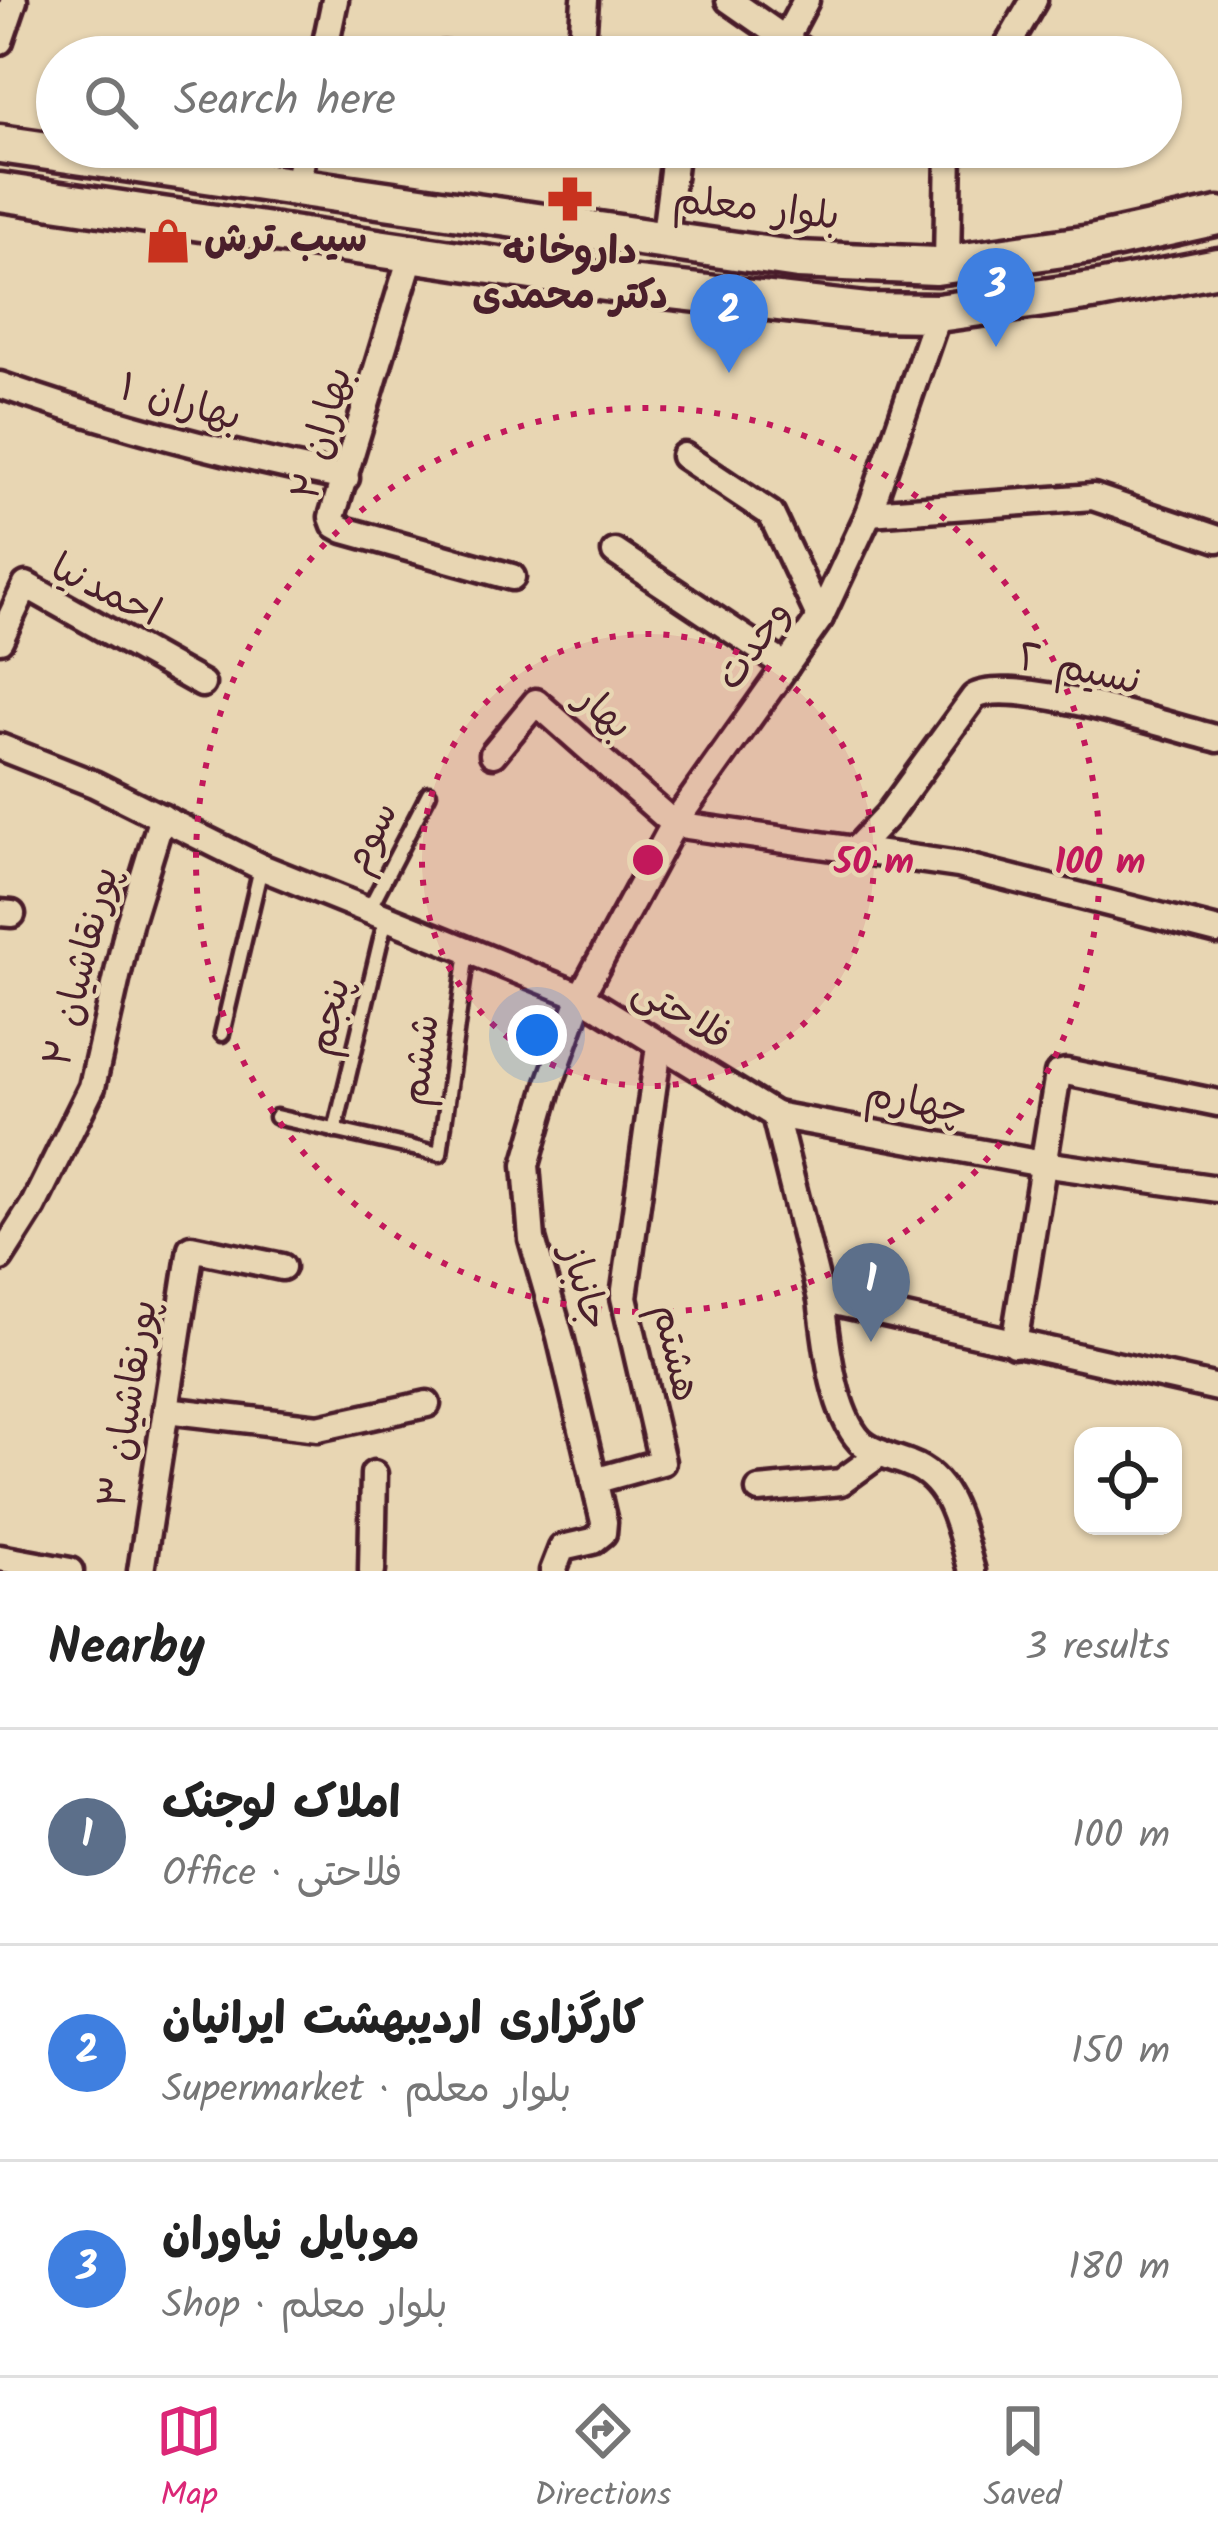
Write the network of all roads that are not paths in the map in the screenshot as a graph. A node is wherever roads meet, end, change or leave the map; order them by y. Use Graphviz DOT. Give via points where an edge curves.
graph roads {
  1 [pos="14,0"];
  2 [pos="334,0"];
  3 [pos="585,0"];
  4 [pos="729,0"];
  5 [pos="806,0"];
  6 [pos="1034,0"];
  7 [pos="327,36"];
  8 [pos="582,36"];
  9 [pos="778,36"];
  10 [pos="786,36"];
  11 [pos="1013,36"];
  12 [pos="0,40"];
  13 [pos="0,145"];
  14 [pos="36,150"];
  15 [pos="155,168"];
  16 [pos="300,168"];
  17 [pos="673,168"];
  18 [pos="949,168"];
  19 [pos="296,189"];
  20 [pos="0,192"];
  21 [pos="1218,216"];
  22 [pos="664,243"];
  23 [pos="412,253"];
  24 [pos="947,264"];
  25 [pos="1217,269"];
  26 [pos="938,313"];
  27 [pos="0,385"];
  28 [pos="684,456"];
  29 [pos="346,478"];
  30 [pos="869,513"];
  31 [pos="1218,539"];
  32 [pos="615,552"];
  33 [pos="512,577"];
  34 [pos="820,618"];
  35 [pos="0,640"];
  36 [pos="786,666"];
  37 [pos="202,683"];
  38 [pos="1218,739"];
  39 [pos="0,747"];
  40 [pos="494,754"];
  41 [pos="429,793"];
  42 [pos="162,817"];
  43 [pos="674,824"];
  44 [pos="856,849"];
  45 [pos="261,867"];
  46 [pos="377,914"];
  47 [pos="1218,931"];
  48 [pos="467,950"];
  49 [pos="580,996"];
  50 [pos="222,1034"];
  51 [pos="658,1046"];
  52 [pos="1218,1103"];
  53 [pos="775,1115"];
  54 [pos="276,1117"];
  55 [pos="335,1131"];
  56 [pos="1043,1164"];
  57 [pos="1218,1189"];
  58 [pos="0,1258"];
  59 [pos="282,1267"];
  60 [pos="821,1299"];
  61 [pos="1014,1344"];
  62 [pos="1218,1388"];
  63 [pos="427,1404"];
  64 [pos="166,1409"];
  65 [pos="881,1453"];
  66 [pos="374,1474"];
  67 [pos="594,1481"];
  68 [pos="759,1490"];
  69 [pos="0,1558"];
  70 [pos="70,1571"];
  71 [pos="141,1571"];
  72 [pos="372,1571"];
  73 [pos="553,1571"];
  74 [pos="972,1571"];
  1 -- 12 [label="street"];
  2 -- 7 [label="street"];
  3 -- 8 [label="street"];
  4 -- 9 [label="street"];
  5 -- 10 [label="street"];
  6 -- 11 [label="street"];
  13 -- 14 [label="main road, بلوار معلم"];
  15 -- 19 [label="main road, بلوار معلم"];
  16 -- 19 [label="street"];
  17 -- 22 [label="street"];
  18 -- 24 [label="street"];
  19 -- 22 [label="main road, بلوار معلم"];
  20 -- 23 [label="main road"];
  21 -- 24 [label="main road, بلوار معلم"];
  22 -- 24 [label="main road, بلوار معلم" via="798,260"];
  23 -- 26 [label="main road" via="794,307"];
  23 -- 29 [label="street, بهاران ۲"];
  24 -- 26 [label="main road"];
  25 -- 26 [label="main road"];
  26 -- 30 [label="street, وحدت"];
  27 -- 29 [label="street, بهاران ۱" via="104,422"];
  28 -- 34 [label="street" via="771,514"];
  29 -- 33 [label="street, بهاران ۲" via="335,525"];
  30 -- 31 [label="street" via="1072,496"];
  30 -- 34 [label="street, وحدت"];
  32 -- 36 [label="street"];
  34 -- 36 [label="street, وحدت"];
  35 -- 37 [label="street, احمدنیا" via="26,585"];
  36 -- 43 [label="street, وحدت"];
  38 -- 44 [label="street, نسیم ٢" via="1035,693 986,690"];
  39 -- 42 [label="street, فلاحتی"];
  40 -- 43 [label="street, بهار" via="536,702"];
  41 -- 46 [label="lane, سوم"];
  42 -- 45 [label="street, فلاحتی"];
  42 -- 58 [label="street, پورنقاشیان ۲" via="92,1087"];
  43 -- 44 [label="street"];
  43 -- 49 [label="street, وحدت"];
  44 -- 47 [label="street" via="959,865"];
  45 -- 46 [label="street, فلاحتی"];
  45 -- 50 [label="lane"];
  46 -- 48 [label="street, فلاحتی"];
  46 -- 55 [label="lane, پنجم"];
  48 -- 49 [label="street, فلاحتی"];
  48 -- 55 [label="lane, ششم" via="440,1154"];
  49 -- 51 [label="street, فلاحتی"];
  49 -- 67 [label="street, جانباز" via="526,1165 532,1239"];
  51 -- 53 [label="street, فلاحتی"];
  51 -- 67 [label="street, هشتم" via="624,1297 662,1462"];
  52 -- 56 [label="street" via="1058,1074"];
  53 -- 56 [label="street, چهارم"];
  53 -- 60 [label="street"];
  54 -- 55 [label="lane, ششم"];
  56 -- 57 [label="street"];
  56 -- 61 [label="street"];
  59 -- 64 [label="street, پورنقاشیان ۳" via="191,1248"];
  60 -- 61 [label="street"];
  60 -- 65 [label="street" via="845,1416 862,1443"];
  61 -- 62 [label="street"];
  63 -- 64 [label="street" via="318,1428"];
  64 -- 71 [label="street, پورنقاشیان ۳"];
  65 -- 68 [label="street" via="841,1482"];
  65 -- 74 [label="street" via="940,1482"];
  66 -- 72 [label="street"];
  67 -- 73 [label="street, جانباز" via="603,1533 562,1548"];
  69 -- 70 [label="street"];
}
